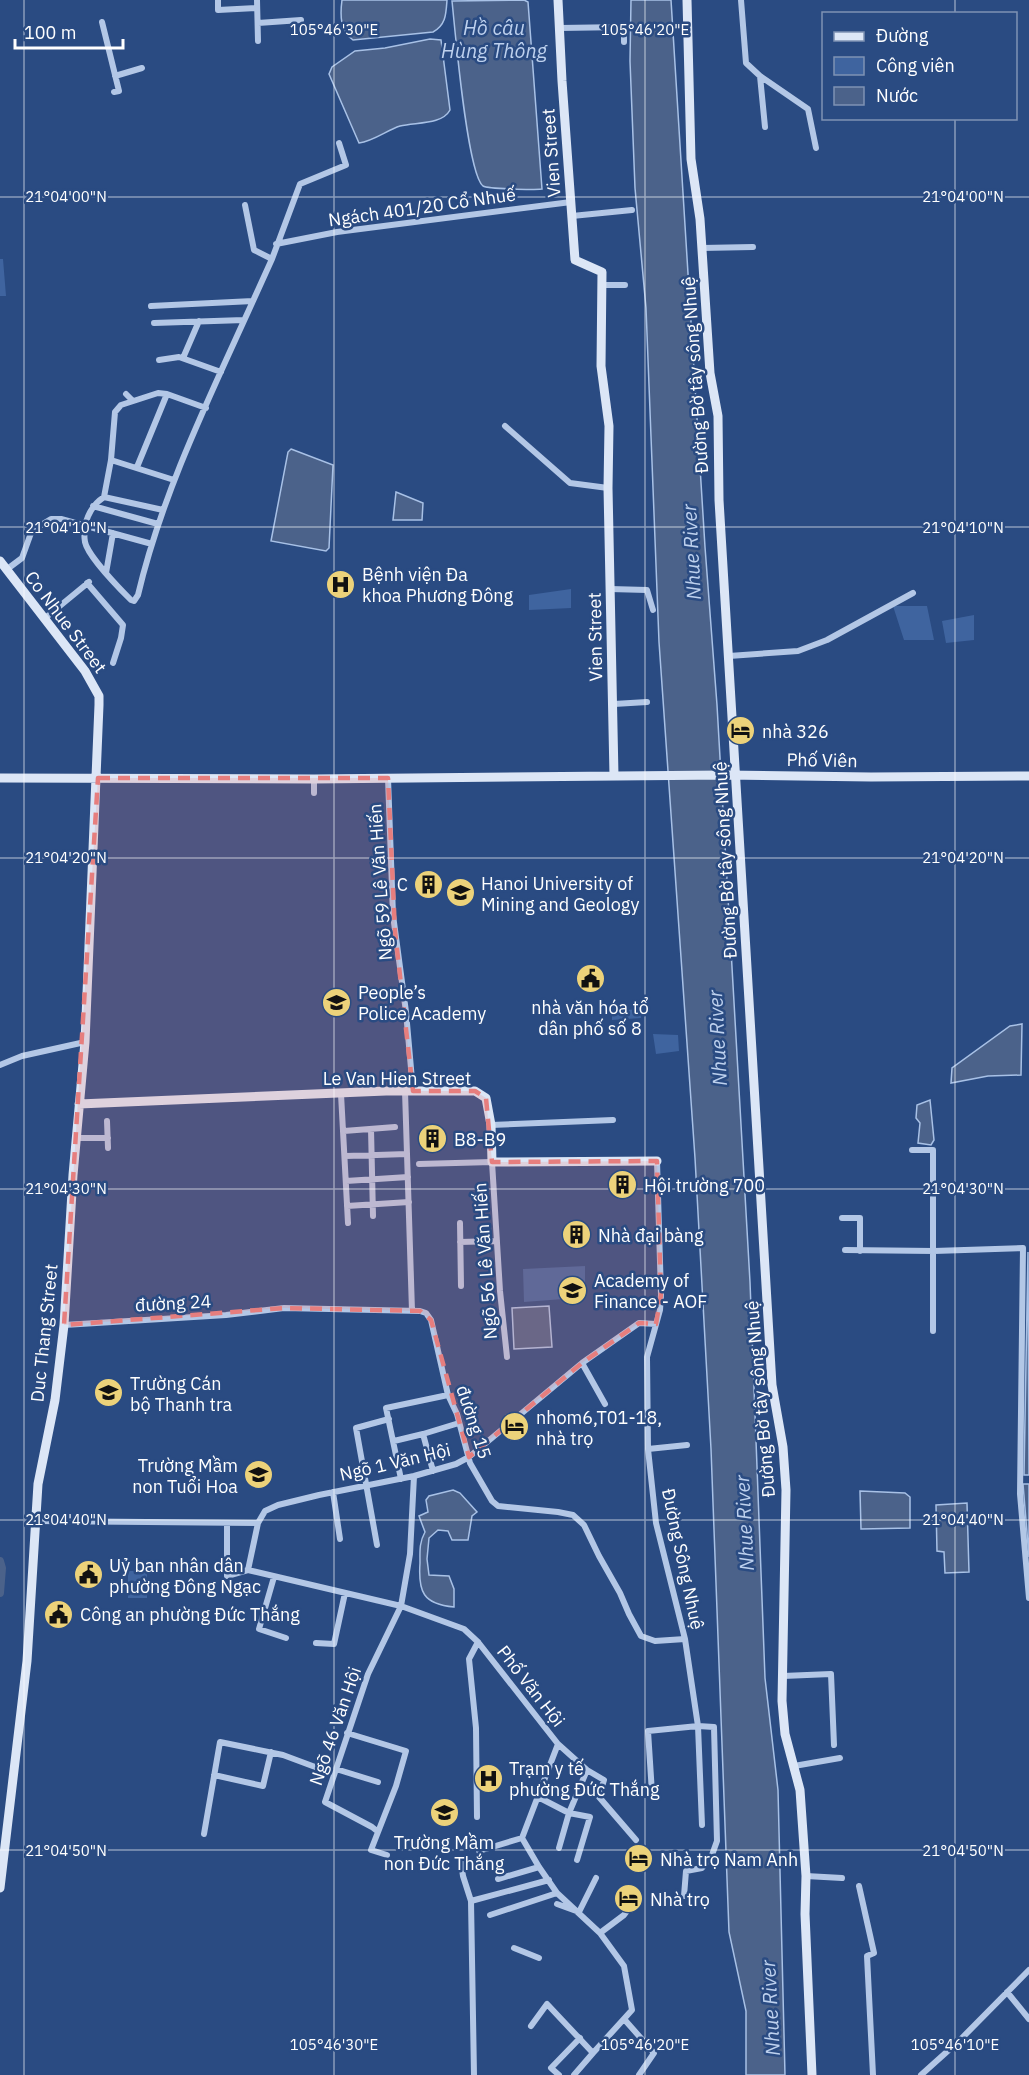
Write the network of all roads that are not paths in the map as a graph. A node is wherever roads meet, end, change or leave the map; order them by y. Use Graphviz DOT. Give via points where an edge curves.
graph roads {
  1 [pos="218,0"];
  2 [pos="257,0"];
  3 [pos="558,0"];
  4 [pos="687,0"];
  5 [pos="741,0"];
  6 [pos="257,8"];
  7 [pos="301,20"];
  8 [pos="102,22"];
  9 [pos="258,23"];
  10 [pos="560,28"];
  11 [pos="258,41"];
  12 [pos="624,42"];
  13 [pos="142,68"];
  14 [pos="115,76"];
  15 [pos="760,76"];
  16 [pos="114,92"];
  17 [pos="765,127"];
  18 [pos="339,143"];
  19 [pos="816,148"];
  20 [pos="571,202"];
  21 [pos="245,205"];
  22 [pos="632,210"];
  23 [pos="572,216"];
  24 [pos="276,244"];
  25 [pos="753,247"];
  26 [pos="702,248"];
  27 [pos="272,259"];
  28 [pos="602,285"];
  29 [pos="625,285"];
  30 [pos="253,301"];
  31 [pos="151,306"];
  32 [pos="244,320"];
  33 [pos="199,321"];
  34 [pos="154,323"];
  35 [pos="183,358"];
  36 [pos="159,360"];
  37 [pos="222,372"];
  38 [pos="126,394"];
  39 [pos="167,394"];
  40 [pos="132,400"];
  41 [pos="206,408"];
  42 [pos="505,426"];
  43 [pos="111,460"];
  44 [pos="137,467"];
  45 [pos="174,480"];
  46 [pos="608,488"];
  47 [pos="104,497"];
  48 [pos="93,506"];
  49 [pos="163,510"];
  50 [pos="158,524"];
  51 [pos="86,526"];
  52 [pos="113,533"];
  53 [pos="152,544"];
  54 [pos="0,561"];
  55 [pos="6,570"];
  56 [pos="106,573"];
  57 [pos="610,589"];
  58 [pos="913,593"];
  59 [pos="653,610"];
  60 [pos="44,619"];
  61 [pos="729,656"];
  62 [pos="112,663"];
  63 [pos="647,702"];
  64 [pos="614,704"];
  65 [pos="736,775"];
  66 [pos="614,776"];
  67 [pos="1029,776"];
  68 [pos="0,778"];
  69 [pos="98,778"];
  70 [pos="388,778"];
  71 [pos="314,779"];
  72 [pos="314,793"];
  73 [pos="85,1042"];
  74 [pos="0,1065"];
  75 [pos="409,1091"];
  76 [pos="341,1094"];
  77 [pos="79,1104"];
  78 [pos="614,1120"];
  79 [pos="107,1121"];
  80 [pos="491,1125"];
  81 [pos="395,1127"];
  82 [pos="371,1129"];
  83 [pos="344,1131"];
  84 [pos="76,1138"];
  85 [pos="108,1138"];
  86 [pos="108,1148"];
  87 [pos="912,1150"];
  88 [pos="407,1154"];
  89 [pos="371,1155"];
  90 [pos="346,1156"];
  91 [pos="657,1161"];
  92 [pos="492,1162"];
  93 [pos="419,1164"];
  94 [pos="408,1178"];
  95 [pos="372,1179"];
  96 [pos="346,1180"];
  97 [pos="409,1202"];
  98 [pos="373,1204"];
  99 [pos="347,1206"];
  100 [pos="373,1216"];
  101 [pos="842,1218"];
  102 [pos="348,1223"];
  103 [pos="460,1223"];
  104 [pos="497,1241"];
  105 [pos="460,1242"];
  106 [pos="844,1250"];
  107 [pos="860,1251"];
  108 [pos="934,1251"];
  109 [pos="461,1286"];
  110 [pos="412,1311"];
  111 [pos="656,1324"];
  112 [pos="64,1325"];
  113 [pos="933,1331"];
  114 [pos="507,1357"];
  115 [pos="582,1363"];
  116 [pos="448,1395"];
  117 [pos="606,1404"];
  118 [pos="389,1419"];
  119 [pos="459,1424"];
  120 [pos="423,1434"];
  121 [pos="394,1441"];
  122 [pos="687,1445"];
  123 [pos="648,1449"];
  124 [pos="469,1457"];
  125 [pos="433,1471"];
  126 [pos="414,1476"];
  127 [pos="401,1479"];
  128 [pos="366,1484"];
  129 [pos="333,1492"];
  130 [pos="37,1521"];
  131 [pos="227,1523"];
  132 [pos="258,1523"];
  133 [pos="340,1539"];
  134 [pos="377,1545"];
  135 [pos="248,1570"];
  136 [pos="274,1577"];
  137 [pos="345,1593"];
  138 [pos="1029,1598"];
  139 [pos="401,1606"];
  140 [pos="684,1636"];
  141 [pos="286,1638"];
  142 [pos="316,1642"];
  143 [pos="478,1642"];
  144 [pos="783,1676"];
  145 [pos="699,1726"];
  146 [pos="347,1733"];
  147 [pos="558,1744"];
  148 [pos="834,1745"];
  149 [pos="271,1752"];
  150 [pos="840,1758"];
  151 [pos="794,1767"];
  152 [pos="586,1770"];
  153 [pos="335,1771"];
  154 [pos="214,1775"];
  155 [pos="378,1782"];
  156 [pos="652,1793"];
  157 [pos="536,1796"];
  158 [pos="569,1813"];
  159 [pos="477,1817"];
  160 [pos="702,1826"];
  161 [pos="377,1831"];
  162 [pos="204,1834"];
  163 [pos="522,1838"];
  164 [pos="636,1840"];
  165 [pos="559,1848"];
  166 [pos="479,1851"];
  167 [pos="387,1855"];
  168 [pos="577,1860"];
  169 [pos="461,1862"];
  170 [pos="539,1868"];
  171 [pos="806,1876"];
  172 [pos="596,1878"];
  173 [pos="842,1878"];
  174 [pos="498,1879"];
  175 [pos="549,1880"];
  176 [pos="859,1886"];
  177 [pos="0,1888"];
  178 [pos="557,1893"];
  179 [pos="638,1896"];
  180 [pos="684,1896"];
  181 [pos="471,1901"];
  182 [pos="557,1904"];
  183 [pos="579,1912"];
  184 [pos="490,1914"];
  185 [pos="600,1933"];
  186 [pos="513,1948"];
  187 [pos="539,1958"];
  188 [pos="1029,1970"];
  189 [pos="1007,1992"];
  190 [pos="624,2019"];
  191 [pos="1029,2019"];
  192 [pos="531,2026"];
  193 [pos="580,2038"];
  194 [pos="593,2053"];
  195 [pos="474,2075"];
  196 [pos="559,2075"];
  197 [pos="574,2075"];
  198 [pos="639,2075"];
  199 [pos="812,2075"];
  200 [pos="873,2075"];
  201 [pos="921,2075"];
  1 -- 6 [label="street" via="218,10"];
  2 -- 6 [label="street"];
  3 -- 10 [label="street, Vien Street"];
  4 -- 26 [label="street, Đường Bờ tây sông Nhuệ" via="691,159"];
  5 -- 15 [label="street" via="746,63"];
  6 -- 9 [label="street"];
  7 -- 9 [label="street"];
  8 -- 14 [label="street"];
  9 -- 11 [label="street"];
  10 -- 12 [label="street" via="624,27"];
  10 -- 20 [label="street, Vien Street"];
  13 -- 14 [label="street"];
  14 -- 16 [label="street" via="119,91"];
  15 -- 17 [label="street"];
  15 -- 19 [label="street" via="808,109"];
  18 -- 24 [label="street" via="346,165 300,184"];
  20 -- 23 [label="street, Vien Street"];
  20 -- 24 [label="street, Ngách 401/20 Cổ Nhuế" via="337,232"];
  21 -- 27 [label="street" via="254,250"];
  22 -- 23 [label="street"];
  23 -- 28 [label="street, Vien Street" via="575,260 602,272"];
  24 -- 27 [label="street"];
  25 -- 26 [label="street"];
  26 -- 61 [label="street, Đường Bờ tây sông Nhuệ" via="710,373 718,416"];
  27 -- 30 [label="street"];
  28 -- 29 [label="street"];
  28 -- 46 [label="street, Vien Street" via="601,366 609,426"];
  30 -- 31 [label="street"];
  30 -- 32 [label="street"];
  32 -- 33 [label="street"];
  32 -- 37 [label="street"];
  33 -- 34 [label="street"];
  33 -- 35 [label="street"];
  35 -- 36 [label="street"];
  35 -- 37 [label="street"];
  37 -- 41 [label="street"];
  38 -- 40 [label="street"];
  39 -- 40 [label="street"];
  39 -- 41 [label="street"];
  39 -- 44 [label="street"];
  40 -- 43 [label="street" via="115,412"];
  41 -- 45 [label="street"];
  42 -- 46 [label="street" via="570,483"];
  43 -- 44 [label="street"];
  43 -- 47 [label="street"];
  44 -- 45 [label="street"];
  45 -- 49 [label="street"];
  46 -- 57 [label="street, Vien Street"];
  47 -- 48 [label="street"];
  47 -- 49 [label="street"];
  48 -- 50 [label="street"];
  48 -- 51 [label="street"];
  49 -- 50 [label="street"];
  50 -- 53 [label="street"];
  51 -- 52 [label="street"];
  51 -- 55 [label="street" via="51,519 31,533 22,558"];
  51 -- 56 [label="street" via="85,543"];
  52 -- 53 [label="street"];
  52 -- 56 [label="street"];
  53 -- 56 [label="street" via="134,601"];
  54 -- 55 [label="street, Co Nhue Street"];
  55 -- 60 [label="street, Co Nhue Street"];
  57 -- 59 [label="street" via="647,590"];
  57 -- 64 [label="street, Vien Street"];
  58 -- 61 [label="street" via="827,640 798,651"];
  60 -- 62 [label="street" via="88,583 123,625"];
  60 -- 69 [label="street, Co Nhue Street" via="85,671 99,696"];
  61 -- 65 [label="street, Đường Bờ tây sông Nhuệ"];
  63 -- 64 [label="street"];
  64 -- 66 [label="street, Vien Street"];
  65 -- 66 [label="street, Phố Viên"];
  65 -- 67 [label="street, Phố Viên"];
  65 -- 144 [label="street, Đường Bờ tây sông Nhuệ" via="772,1385 786,1490"];
  66 -- 70 [label="street"];
  68 -- 69 [label="street"];
  69 -- 71 [label="street"];
  69 -- 73 [label="street, Duc Thang Street"];
  70 -- 71 [label="street"];
  70 -- 75 [label="street, Ngõ 59 Lê Văn Hiến" via="393,915 404,990"];
  71 -- 72 [label="street"];
  73 -- 74 [label="street"];
  73 -- 77 [label="street, Duc Thang Street"];
  75 -- 76 [label="street, Le Van Hien Street"];
  75 -- 80 [label="street, Le Van Hien Street" via="474,1091 486,1098"];
  75 -- 88 [label="street, Ngõ 59 Lê Văn Hiến"];
  76 -- 77 [label="street, Le Van Hien Street"];
  76 -- 83 [label="street"];
  77 -- 84 [label="street, Duc Thang Street"];
  78 -- 80 [label="street"];
  79 -- 85 [label="street"];
  80 -- 92 [label="street, Le Van Hien Street"];
  81 -- 82 [label="street"];
  82 -- 83 [label="street"];
  82 -- 89 [label="street"];
  83 -- 90 [label="street"];
  84 -- 85 [label="street"];
  84 -- 112 [label="street, Duc Thang Street"];
  85 -- 86 [label="street"];
  87 -- 108 [label="street" via="933,1150"];
  88 -- 89 [label="street"];
  88 -- 94 [label="street, Ngõ 59 Lê Văn Hiến"];
  89 -- 90 [label="street"];
  89 -- 95 [label="street"];
  90 -- 96 [label="street"];
  91 -- 92 [label="street"];
  91 -- 111 [label="street, Đường Sông Nhuệ" via="662,1295"];
  92 -- 93 [label="street"];
  92 -- 104 [label="street, Ngõ 56 Lê Văn Hiến"];
  94 -- 95 [label="street"];
  94 -- 97 [label="street, Ngõ 59 Lê Văn Hiến"];
  95 -- 96 [label="street"];
  95 -- 98 [label="street"];
  96 -- 99 [label="street"];
  97 -- 98 [label="street"];
  97 -- 110 [label="street, Ngõ 59 Lê Văn Hiến"];
  98 -- 99 [label="street"];
  98 -- 100 [label="street"];
  99 -- 102 [label="street"];
  101 -- 107 [label="street" via="860,1218"];
  103 -- 105 [label="street"];
  104 -- 105 [label="street"];
  104 -- 114 [label="street, Ngõ 56 Lê Văn Hiến"];
  105 -- 109 [label="street"];
  106 -- 107 [label="street"];
  107 -- 108 [label="street"];
  108 -- 113 [label="street"];
  108 -- 138 [label="street" via="1023,1248 1020,1494"];
  110 -- 112 [label="street, đường 24" via="284,1308"];
  110 -- 116 [label="street, đường 15" via="426,1313 431,1320"];
  111 -- 115 [label="street, Ngõ 1 Văn Hội" via="639,1323"];
  111 -- 123 [label="street, Đường Sông Nhuệ" via="646,1357"];
  112 -- 130 [label="street, Duc Thang Street" via="55,1400 38,1484"];
  115 -- 117 [label="street"];
  115 -- 124 [label="street, Ngõ 1 Văn Hội"];
  116 -- 118 [label="street" via="386,1408"];
  116 -- 119 [label="street, đường 15"];
  118 -- 121 [label="street"];
  118 -- 128 [label="street" via="356,1428"];
  119 -- 120 [label="street"];
  119 -- 124 [label="street, đường 15"];
  120 -- 121 [label="street"];
  120 -- 125 [label="street"];
  121 -- 127 [label="street"];
  122 -- 123 [label="street"];
  123 -- 140 [label="street, Đường Sông Nhuệ" via="656,1522"];
  124 -- 125 [label="street, Ngõ 1 Văn Hội"];
  124 -- 140 [label="street, đường 15" via="498,1506 573,1515 584,1525 641,1636 655,1641"];
  125 -- 126 [label="street, Ngõ 1 Văn Hội"];
  126 -- 127 [label="street, Ngõ 1 Văn Hội"];
  126 -- 139 [label="street, Ngõ 46 Văn Hội" via="410,1554"];
  127 -- 128 [label="street, Ngõ 1 Văn Hội"];
  128 -- 129 [label="street, Ngõ 1 Văn Hội"];
  128 -- 134 [label="street"];
  129 -- 132 [label="street, Ngõ 1 Văn Hội" via="278,1505 265,1511"];
  129 -- 133 [label="street"];
  130 -- 131 [label="street"];
  130 -- 177 [label="street, Duc Thang Street" via="27,1661"];
  131 -- 132 [label="street"];
  131 -- 135 [label="street, Phố Văn Hội" via="227,1576"];
  132 -- 135 [label="street"];
  135 -- 136 [label="street, Phố Văn Hội"];
  136 -- 137 [label="street, Phố Văn Hội"];
  136 -- 141 [label="street" via="259,1629"];
  137 -- 139 [label="street, Phố Văn Hội"];
  137 -- 142 [label="street" via="334,1644"];
  139 -- 143 [label="street, Phố Văn Hội" via="464,1629"];
  139 -- 146 [label="street, Ngõ 46 Văn Hội" via="368,1674"];
  140 -- 145 [label="street, Đường Sông Nhuệ"];
  143 -- 147 [label="street, Phố Văn Hội"];
  143 -- 159 [label="street" via="469,1659 476,1728"];
  144 -- 148 [label="street" via="831,1674"];
  144 -- 151 [label="street, Đường Bờ tây sông Nhuệ" via="784,1734"];
  145 -- 156 [label="street" via="648,1731"];
  145 -- 160 [label="street, Đường Sông Nhuệ"];
  145 -- 180 [label="street" via="714,1727 717,1841 702,1868 686,1871"];
  146 -- 153 [label="street, Ngõ 46 Văn Hội"];
  146 -- 161 [label="street" via="406,1752"];
  147 -- 152 [label="street"];
  147 -- 157 [label="street, Phố Văn Hội"];
  149 -- 153 [label="street"];
  149 -- 154 [label="street" via="263,1786"];
  149 -- 154 [label="street" via="220,1742"];
  150 -- 151 [label="street"];
  151 -- 171 [label="street, Đường Bờ tây sông Nhuệ" via="800,1790"];
  152 -- 158 [label="street"];
  152 -- 164 [label="street" via="604,1780 599,1797"];
  153 -- 155 [label="street"];
  153 -- 161 [label="street, Ngõ 46 Văn Hội" via="325,1802"];
  154 -- 162 [label="street"];
  157 -- 158 [label="street"];
  157 -- 163 [label="street, Phố Văn Hội"];
  158 -- 165 [label="street"];
  158 -- 168 [label="street" via="590,1816"];
  161 -- 167 [label="street" via="371,1850"];
  163 -- 166 [label="street"];
  163 -- 170 [label="street"];
  169 -- 181 [label="street"];
  170 -- 174 [label="street"];
  170 -- 175 [label="street"];
  171 -- 173 [label="street"];
  171 -- 199 [label="street, Đường Bờ tây sông Nhuệ"];
  172 -- 183 [label="street"];
  175 -- 178 [label="street"];
  175 -- 181 [label="street"];
  176 -- 200 [label="street" via="874,1953 867,1956"];
  178 -- 183 [label="street"];
  178 -- 184 [label="street"];
  179 -- 185 [label="street" via="624,1916"];
  181 -- 195 [label="street"];
  182 -- 183 [label="street"];
  183 -- 185 [label="street"];
  185 -- 190 [label="street" via="624,1966 632,2010"];
  186 -- 187 [label="street"];
  188 -- 189 [label="street"];
  189 -- 191 [label="street"];
  189 -- 201 [label="street"];
  190 -- 194 [label="street"];
  190 -- 198 [label="street" via="654,2052"];
  192 -- 193 [label="street" via="547,2004"];
  193 -- 194 [label="street"];
  193 -- 196 [label="street" via="551,2068"];
  194 -- 197 [label="street"];
}
